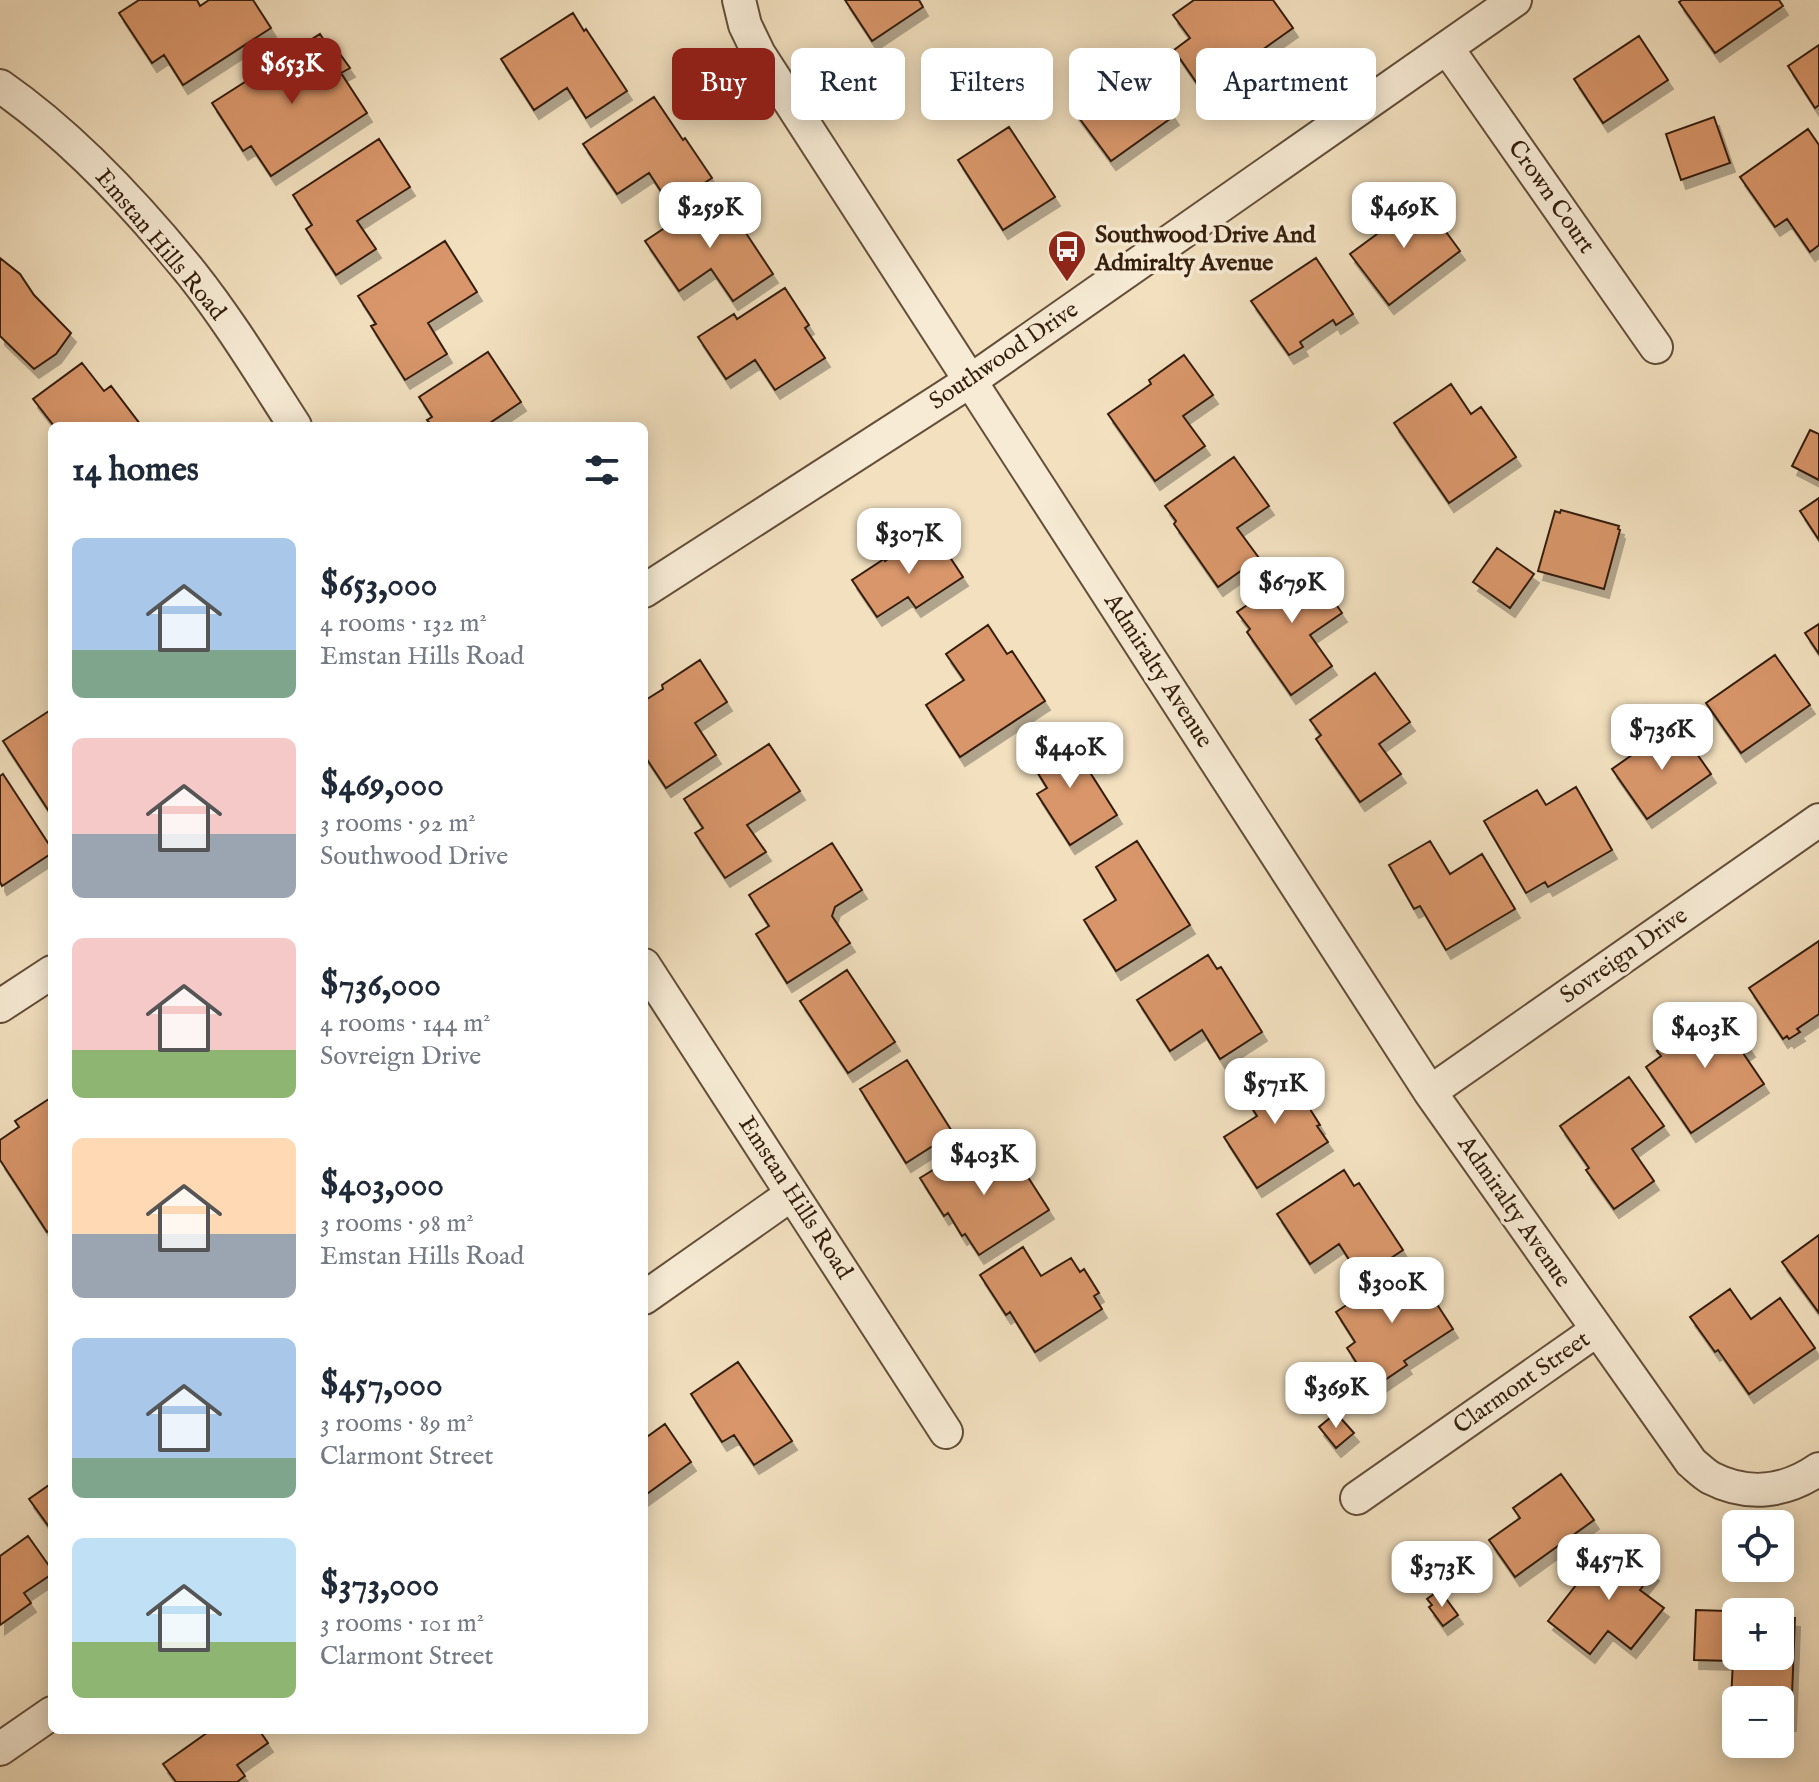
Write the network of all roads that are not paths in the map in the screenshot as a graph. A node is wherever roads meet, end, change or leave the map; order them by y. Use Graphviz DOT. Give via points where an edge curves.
graph roads {
  1 [pos="739,0"];
  2 [pos="1515,0"];
  3 [pos="1447,48"];
  4 [pos="0,86"];
  5 [pos="1656,347"];
  6 [pos="970,381"];
  7 [pos="292,422"];
  8 [pos="648,588"];
  9 [pos="1819,820"];
  10 [pos="648,971"];
  11 [pos="48,975"];
  12 [pos="0,1006"];
  13 [pos="1430,1092"];
  14 [pos="792,1194"];
  15 [pos="648,1295"];
  16 [pos="1597,1330"];
  17 [pos="946,1432"];
  18 [pos="1819,1469"];
  19 [pos="1357,1498"];
  20 [pos="48,1716"];
  21 [pos="0,1749"];
  1 -- 6 [label="street, Admiralty Avenue" via="759,54"];
  2 -- 3 [label="street, Southwood Drive"];
  3 -- 5 [label="street, Crown Court"];
  3 -- 6 [label="street, Southwood Drive"];
  4 -- 7 [label="street, Emstan Hills Road" via="76,148 137,210 193,276"];
  6 -- 8 [label="street, Southwood Drive"];
  6 -- 13 [label="street, Admiralty Avenue"];
  9 -- 13 [label="street, Sovreign Drive"];
  10 -- 14 [label="street, Emstan Hills Road"];
  11 -- 12 [label="street"];
  13 -- 16 [label="street, Admiralty Avenue"];
  14 -- 15 [label="street"];
  14 -- 17 [label="street, Emstan Hills Road"];
  16 -- 18 [label="street, Clarmont Street" via="1691,1462 1711,1478 1743,1489 1768,1490 1801,1482"];
  16 -- 19 [label="street, Clarmont Street"];
  20 -- 21 [label="street"];
}
